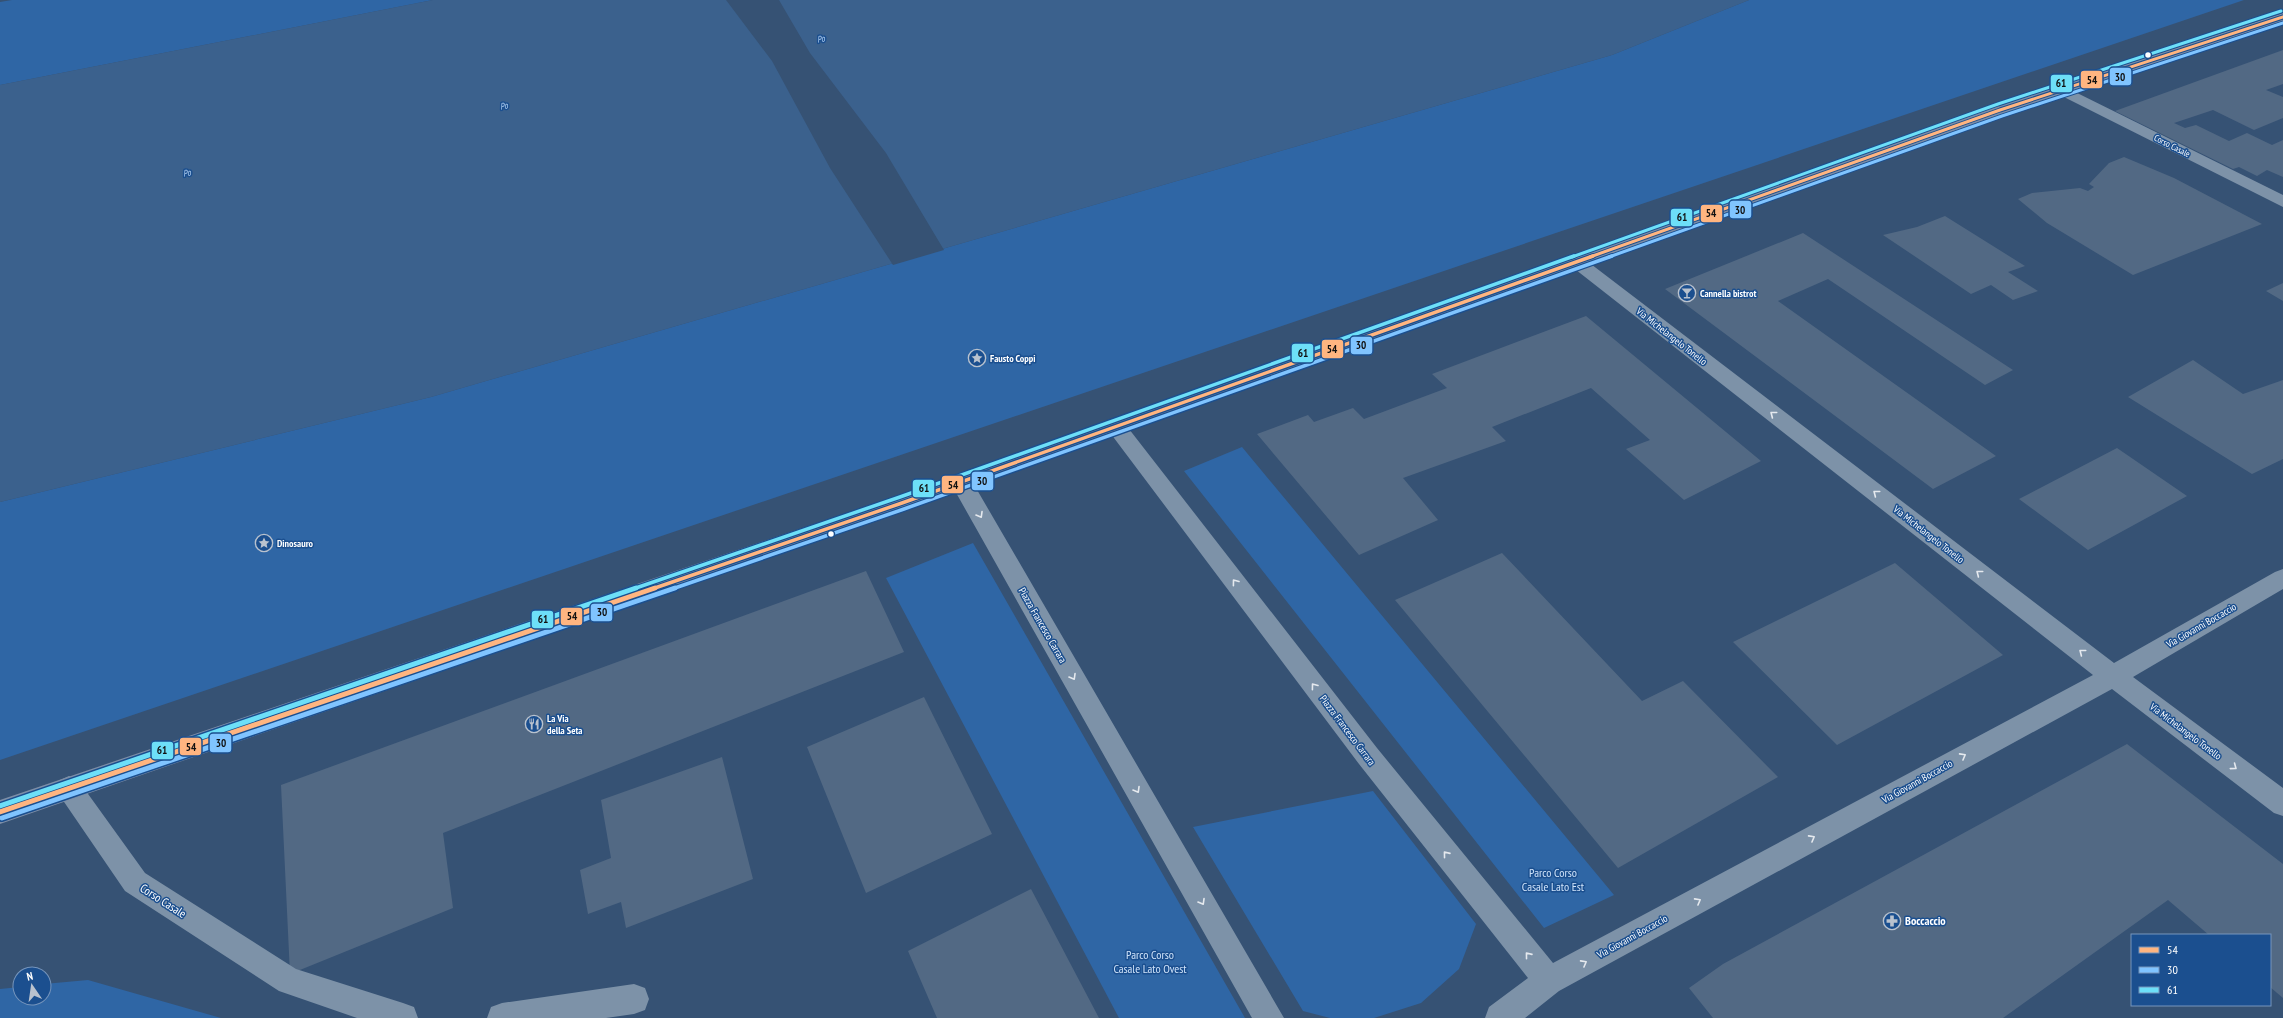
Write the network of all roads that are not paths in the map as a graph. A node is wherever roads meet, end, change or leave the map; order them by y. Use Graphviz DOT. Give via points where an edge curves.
graph roads {
  1 [pos="2283,17"];
  2 [pos="2061,90"];
  3 [pos="2283,202"];
  4 [pos="1576,262"];
  5 [pos="1115,425"];
  6 [pos="961,482"];
  7 [pos="2283,578"];
  8 [pos="2113,676"];
  9 [pos="69,788"];
  10 [pos="2283,804"];
  11 [pos="0,812"];
  12 [pos="1549,981"];
  13 [pos="634,998"];
  14 [pos="403,1018"];
  15 [pos="502,1018"];
  16 [pos="1269,1018"];
  17 [pos="1500,1018"];
  1 -- 2 [label="main road"];
  2 -- 3 [label="street, Corso Casale"];
  2 -- 4 [label="main road"];
  4 -- 5 [label="main road"];
  8 -- 4 [label="street, Via Michelangelo Tonello, one-way"];
  5 -- 6 [label="main road"];
  12 -- 5 [label="street, Piazza Francesco Carrara, one-way" via="1368,756"];
  6 -- 9 [label="main road"];
  6 -- 16 [label="street, Piazza Francesco Carrara, one-way"];
  7 -- 8 [label="street, Via Giovanni Boccaccio"];
  8 -- 10 [label="street, Via Michelangelo Tonello, one-way"];
  12 -- 8 [label="street, Via Giovanni Boccaccio, one-way"];
  9 -- 11 [label="main road"];
  9 -- 14 [label="street, Corso Casale" via="135,882 289,981"];
  12 -- 17 [label="street"];
  13 -- 15 [label="street"];
}
